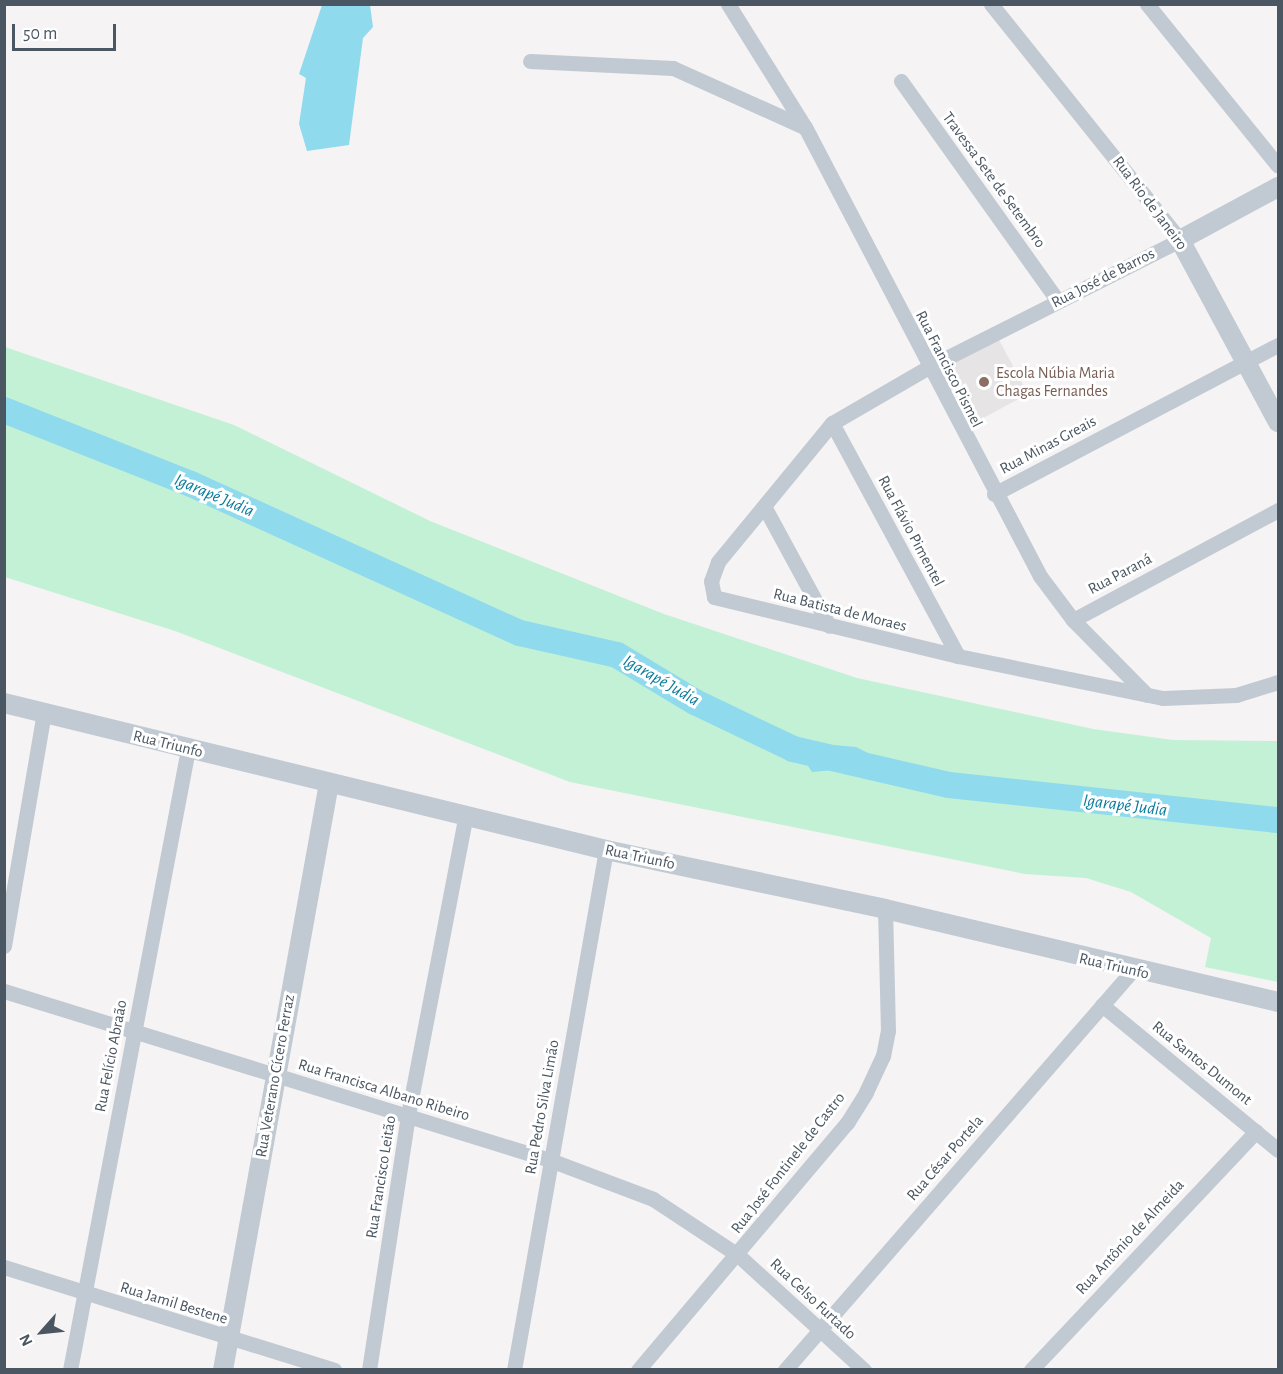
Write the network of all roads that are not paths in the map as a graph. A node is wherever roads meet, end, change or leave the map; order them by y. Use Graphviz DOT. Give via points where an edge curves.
graph roads {
  1 [pos="728,4"];
  2 [pos="991,4"];
  3 [pos="1147,4"];
  4 [pos="530,61"];
  5 [pos="901,81"];
  6 [pos="805,127"];
  7 [pos="1278,166"];
  8 [pos="1278,187"];
  9 [pos="1180,240"];
  10 [pos="1058,301"];
  11 [pos="1278,345"];
  12 [pos="1247,361"];
  13 [pos="927,368"];
  14 [pos="1278,422"];
  15 [pos="832,423"];
  16 [pos="994,494"];
  17 [pos="765,508"];
  18 [pos="1278,510"];
  19 [pos="1073,620"];
  20 [pos="829,626"];
  21 [pos="958,656"];
  22 [pos="1278,682"];
  23 [pos="1147,696"];
  24 [pos="4,703"];
  25 [pos="44,713"];
  26 [pos="188,749"];
  27 [pos="329,783"];
  28 [pos="466,815"];
  29 [pos="606,850"];
  30 [pos="885,909"];
  31 [pos="4,946"];
  32 [pos="1132,970"];
  33 [pos="4,991"];
  34 [pos="1278,1002"];
  35 [pos="1102,1005"];
  36 [pos="134,1029"];
  37 [pos="275,1076"];
  38 [pos="408,1115"];
  39 [pos="1256,1131"];
  40 [pos="1278,1150"];
  41 [pos="550,1160"];
  42 [pos="738,1255"];
  43 [pos="4,1267"];
  44 [pos="85,1295"];
  45 [pos="820,1330"];
  46 [pos="229,1339"];
  47 [pos="70,1370"];
  48 [pos="223,1370"];
  49 [pos="334,1370"];
  50 [pos="369,1370"];
  51 [pos="514,1370"];
  52 [pos="638,1370"];
  53 [pos="785,1370"];
  54 [pos="864,1370"];
  55 [pos="1031,1370"];
  1 -- 6 [label="street, Rua Francisco Pismel"];
  2 -- 9 [label="street, Rua Rio de Janeiro"];
  3 -- 7 [label="street"];
  4 -- 6 [label="street" via="674,68 775,109"];
  5 -- 10 [label="street, Travessa Sete de Setembro"];
  6 -- 13 [label="street, Rua Francisco Pismel"];
  8 -- 9 [label="street, Rua José de Barros"];
  9 -- 10 [label="street, Rua José de Barros"];
  9 -- 12 [label="street, Rua Rio de Janeiro"];
  10 -- 13 [label="street, Rua José de Barros"];
  11 -- 12 [label="street, Rua Minas Greais"];
  12 -- 14 [label="street, Rua Rio de Janeiro"];
  12 -- 16 [label="street, Rua Minas Greais"];
  13 -- 15 [label="street, Rua Batista de Moraes"];
  13 -- 16 [label="street, Rua Francisco Pismel"];
  15 -- 17 [label="street, Rua Batista de Moraes"];
  15 -- 21 [label="street, Rua Flávio Pimentel"];
  16 -- 19 [label="street, Rua Francisco Pismel" via="1040,576"];
  17 -- 20 [label="street"];
  17 -- 20 [label="street, Rua Batista de Moraes" via="718,562 711,581 714,597"];
  18 -- 19 [label="street, Rua Paraná"];
  19 -- 23 [label="street"];
  20 -- 21 [label="street, Rua Batista de Moraes"];
  21 -- 23 [label="street, Rua Batista de Moraes"];
  22 -- 23 [label="street, Rua Batista de Moraes" via="1225,696"];
  24 -- 25 [label="street, Rua Triunfo"];
  25 -- 26 [label="street, Rua Triunfo"];
  25 -- 31 [label="street"];
  26 -- 27 [label="street, Rua Triunfo"];
  26 -- 36 [label="street, Rua Felício Abraão"];
  27 -- 28 [label="street, Rua Triunfo"];
  27 -- 37 [label="street, Rua Veterano Cícero Ferraz"];
  28 -- 29 [label="street, Rua Triunfo"];
  28 -- 38 [label="street, Rua Francisco Leitão"];
  29 -- 30 [label="street, Rua Triunfo"];
  29 -- 41 [label="street, Rua Pedro Silva Limão"];
  30 -- 32 [label="street, Rua Triunfo"];
  30 -- 42 [label="street, Rua José Fontinele de Castro" via="888,1004 883,1056 847,1123"];
  32 -- 34 [label="street, Rua Triunfo"];
  32 -- 35 [label="street, Rua César Portela"];
  33 -- 36 [label="street, Rua Francisca Albano Ribeiro"];
  35 -- 39 [label="street, Rua Santos Dumont"];
  35 -- 45 [label="street, Rua César Portela"];
  36 -- 37 [label="street, Rua Francisca Albano Ribeiro"];
  36 -- 44 [label="street, Rua Felício Abraão"];
  37 -- 38 [label="street, Rua Francisca Albano Ribeiro"];
  37 -- 46 [label="street, Rua Veterano Cícero Ferraz"];
  38 -- 41 [label="street, Rua Francisca Albano Ribeiro"];
  38 -- 50 [label="street, Rua Francisco Leitão"];
  39 -- 40 [label="street, Rua Santos Dumont"];
  39 -- 55 [label="street, Rua Antônio de Almeida"];
  41 -- 42 [label="street, Rua Francisca Albano Ribeiro" via="653,1199"];
  41 -- 51 [label="street, Rua Pedro Silva Limão"];
  42 -- 45 [label="street, Rua Celso Furtado"];
  42 -- 52 [label="street, Rua José Fontinele de Castro"];
  43 -- 44 [label="street, Rua Jamil Bestene"];
  44 -- 46 [label="street, Rua Jamil Bestene"];
  44 -- 47 [label="street, Rua Felício Abraão"];
  45 -- 53 [label="street, Rua César Portela"];
  45 -- 54 [label="street, Rua Celso Furtado"];
  46 -- 48 [label="street, Rua Veterano Cícero Ferraz"];
  46 -- 49 [label="street, Rua Jamil Bestene"];
}
